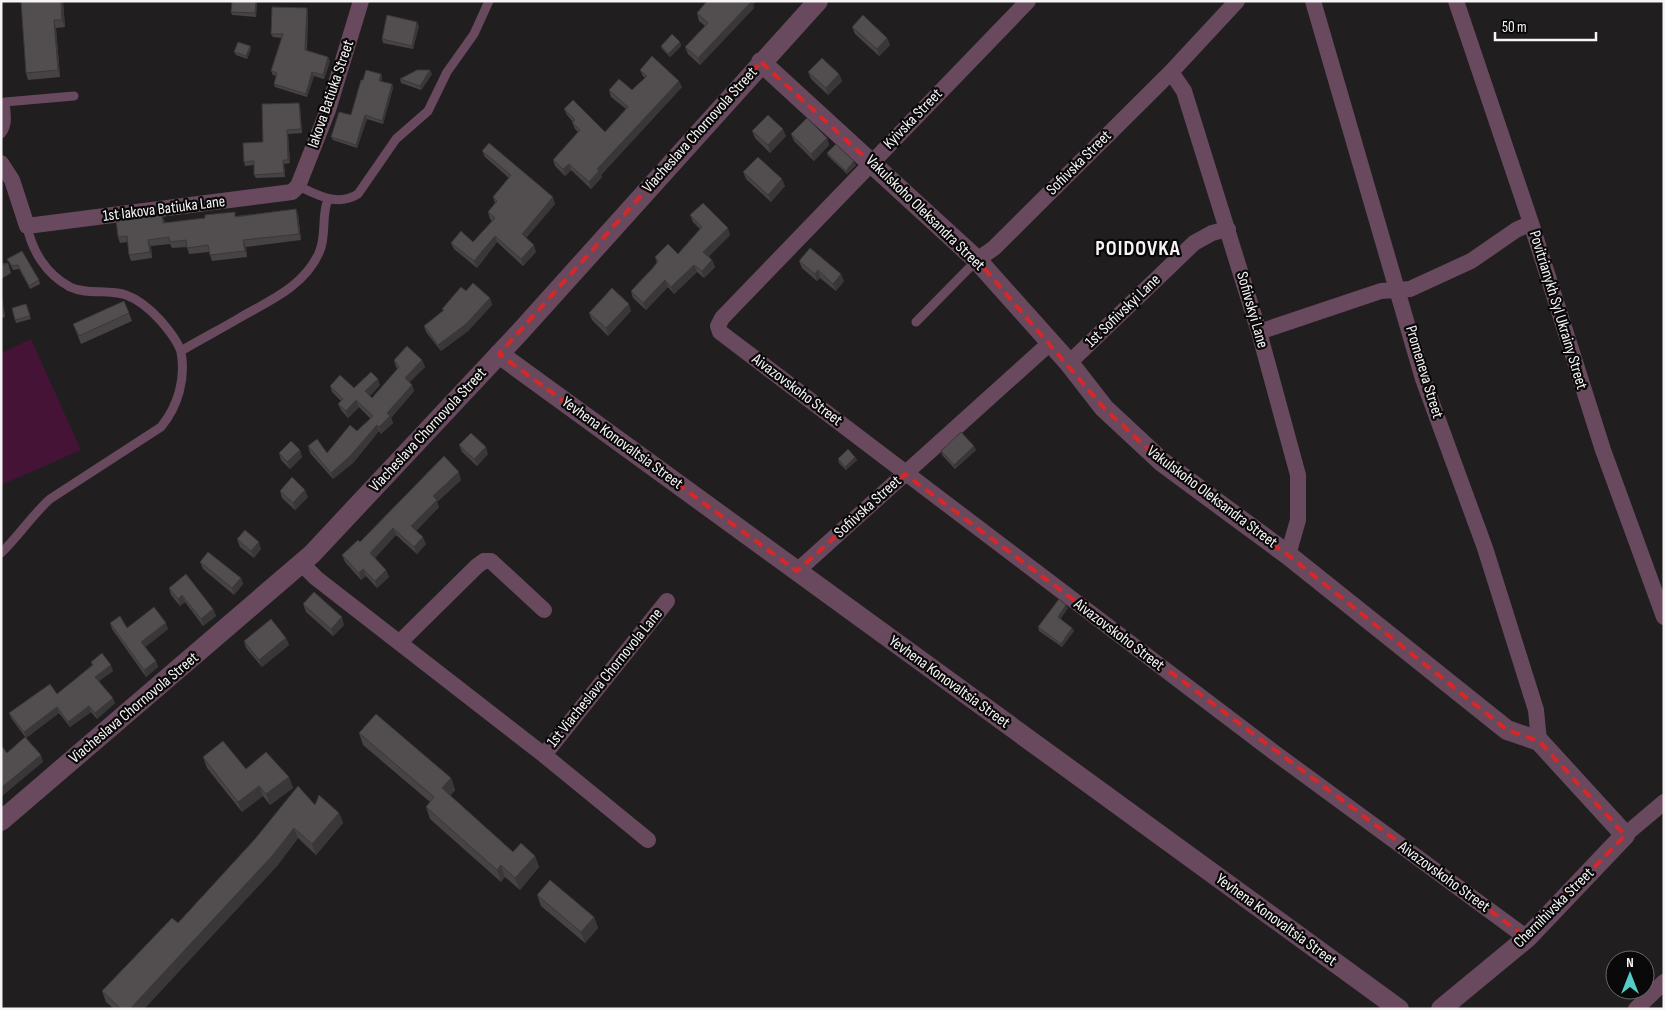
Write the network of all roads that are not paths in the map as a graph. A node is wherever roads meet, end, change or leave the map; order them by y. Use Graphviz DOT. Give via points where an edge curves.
graph roads {
  1 [pos="361,1"];
  2 [pos="489,1"];
  3 [pos="818,1"];
  4 [pos="1028,1"];
  5 [pos="1237,1"];
  6 [pos="1313,1"];
  7 [pos="1456,1"];
  8 [pos="762,62"];
  9 [pos="1171,72"];
  10 [pos="74,96"];
  11 [pos="1,134"];
  12 [pos="871,161"];
  13 [pos="1,163"];
  14 [pos="298,186"];
  15 [pos="328,200"];
  16 [pos="1531,223"];
  17 [pos="27,226"];
  18 [pos="1228,229"];
  19 [pos="977,260"];
  20 [pos="1399,291"];
  21 [pos="916,322"];
  22 [pos="718,326"];
  23 [pos="1259,332"];
  24 [pos="1050,343"];
  25 [pos="181,350"];
  26 [pos="499,354"];
  27 [pos="1069,363"];
  28 [pos="905,474"];
  29 [pos="1,553"];
  30 [pos="1288,555"];
  31 [pos="302,564"];
  32 [pos="798,571"];
  33 [pos="667,600"];
  34 [pos="544,610"];
  35 [pos="1664,617"];
  36 [pos="400,642"];
  37 [pos="1539,741"];
  38 [pos="544,755"];
  39 [pos="1664,802"];
  40 [pos="1,821"];
  41 [pos="1625,835"];
  42 [pos="648,840"];
  43 [pos="1527,938"];
  44 [pos="1662,988"];
  45 [pos="1399,1009"];
  46 [pos="1441,1009"];
  47 [pos="1636,1009"];
  1 -- 14 [label="street, Iakova Batiuka Street" via="328,110"];
  2 -- 15 [label="lane" via="474,34 447,72 428,111 396,139 358,194 352,198"];
  3 -- 8 [label="street, Viacheslava Chornovola Street"];
  4 -- 12 [label="street, Kyivska Street"];
  5 -- 9 [label="street, Sofiivska Street"];
  6 -- 20 [label="street, Promeneva Street"];
  7 -- 16 [label="street, Povitrianykh Syl Ukrainy Street"];
  8 -- 12 [label="street, Vakulskoho Oleksandra Street"];
  8 -- 26 [label="street, Viacheslava Chornovola Street"];
  9 -- 18 [label="street, Sofiivskyi Lane" via="1184,91"];
  9 -- 19 [label="street, Sofiivska Street" via="994,248"];
  10 -- 11 [label="lane" via="5,102 7,122"];
  12 -- 19 [label="street, Vakulskoho Oleksandra Street"];
  12 -- 22 [label="street, Kyivska Street" via="722,318"];
  13 -- 17 [label="street" via="12,180"];
  14 -- 15 [label="lane"];
  14 -- 17 [label="street, 1st Iakova Batiuka Lane" via="288,193"];
  15 -- 25 [label="lane" via="324,241 296,284 271,302"];
  16 -- 20 [label="street" via="1470,261"];
  16 -- 35 [label="street, Povitrianykh Syl Ukrainy Street" via="1603,450"];
  17 -- 25 [label="lane" via="38,256 54,276 79,290 114,292 140,302 168,329"];
  18 -- 23 [label="street, Sofiivskyi Lane"];
  18 -- 27 [label="street, 1st Sofiivskyi Lane" via="1194,243"];
  19 -- 21 [label="lane, Sofiivska Street"];
  19 -- 24 [label="street, Vakulskoho Oleksandra Street"];
  20 -- 23 [label="street" via="1381,291"];
  20 -- 37 [label="street, Promeneva Street" via="1424,380 1485,548 1536,710"];
  22 -- 28 [label="street, Aivazovskoho Street" via="720,332"];
  23 -- 30 [label="street, Sofiivskyi Lane" via="1298,475 1298,520"];
  24 -- 27 [label="street, Vakulskoho Oleksandra Street"];
  24 -- 28 [label="street, Sofiivska Street"];
  25 -- 29 [label="lane" via="178,400 161,427 50,499"];
  26 -- 31 [label="street, Viacheslava Chornovola Street"];
  26 -- 32 [label="street, Yevhena Konovaltsia Street"];
  27 -- 30 [label="street, Vakulskoho Oleksandra Street" via="1104,408 1162,462"];
  28 -- 32 [label="street, Sofiivska Street"];
  28 -- 43 [label="street, Aivazovskoho Street"];
  30 -- 37 [label="street, Vakulskoho Oleksandra Street" via="1507,730"];
  31 -- 36 [label="street, 1st Viacheslava Chornovola Lane"];
  31 -- 40 [label="street, Viacheslava Chornovola Street"];
  32 -- 45 [label="street, Yevhena Konovaltsia Street"];
  33 -- 38 [label="street, 1st Viacheslava Chornovola Lane"];
  34 -- 36 [label="street" via="491,561 484,561"];
  36 -- 38 [label="street, 1st Viacheslava Chornovola Lane"];
  37 -- 41 [label="street, Vakulskoho Oleksandra Street"];
  38 -- 42 [label="street, 1st Viacheslava Chornovola Lane"];
  39 -- 41 [label="street, Chernihivska Street"];
  41 -- 43 [label="street, Chernihivska Street"];
  43 -- 46 [label="street, Chernihivska Street"];
  44 -- 47 [label="street"];
}
